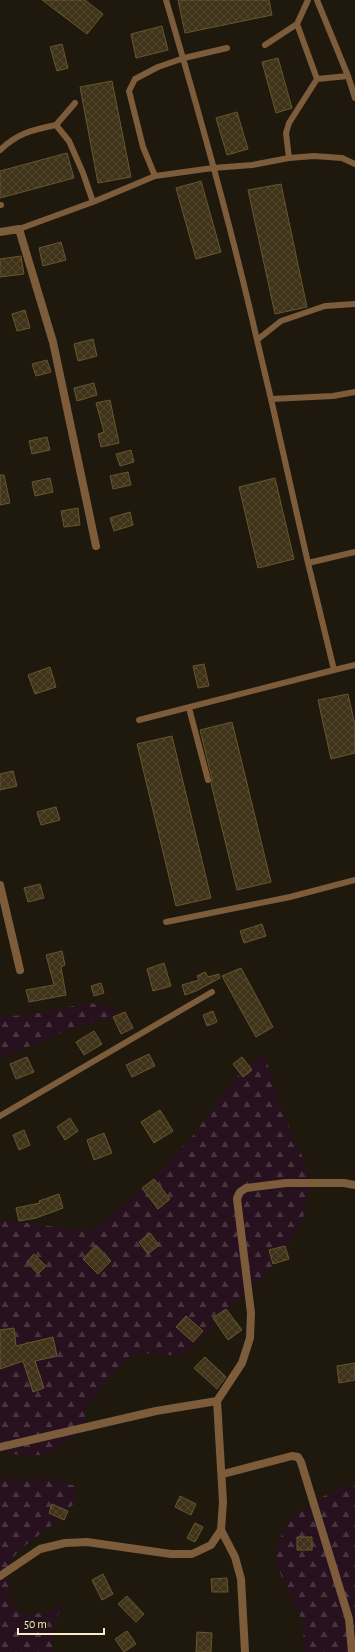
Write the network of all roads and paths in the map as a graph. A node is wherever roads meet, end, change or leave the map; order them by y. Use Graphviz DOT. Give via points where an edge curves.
graph roads {
  1 [pos="166,0"];
  2 [pos="308,0"];
  3 [pos="316,0"];
  4 [pos="297,24"];
  5 [pos="264,45"];
  6 [pos="227,48"];
  7 [pos="184,58"];
  8 [pos="348,76"];
  9 [pos="316,79"];
  10 [pos="355,98"];
  11 [pos="75,103"];
  12 [pos="56,125"];
  13 [pos="0,150"];
  14 [pos="289,158"];
  15 [pos="355,164"];
  16 [pos="213,168"];
  17 [pos="155,176"];
  18 [pos="93,202"];
  19 [pos="18,230"];
  20 [pos="0,232"];
  21 [pos="355,304"];
  22 [pos="257,340"];
  23 [pos="355,392"];
  24 [pos="271,399"];
  25 [pos="96,546"];
  26 [pos="355,552"];
  27 [pos="308,564"];
  28 [pos="355,665"];
  29 [pos="334,670"];
  30 [pos="189,708"];
  31 [pos="139,720"];
  32 [pos="208,780"];
  33 [pos="355,880"];
  34 [pos="0,885"];
  35 [pos="166,922"];
  36 [pos="20,970"];
  37 [pos="212,992"];
  38 [pos="0,1116"];
  39 [pos="355,1185"];
  40 [pos="218,1401"];
  41 [pos="0,1448"];
  42 [pos="223,1474"];
  43 [pos="221,1530"];
  44 [pos="0,1576"];
  45 [pos="245,1652"];
  46 [pos="352,1652"];
  1 -- 7 [label="lane"];
  2 -- 4 [label="lane"];
  3 -- 8 [label="lane"];
  4 -- 5 [label="lane"];
  4 -- 9 [label="lane"];
  6 -- 7 [label="lane"];
  7 -- 16 [label="lane"];
  7 -- 17 [label="lane" via="134,79 129,91 143,147"];
  8 -- 9 [label="lane"];
  8 -- 10 [label="lane"];
  9 -- 14 [label="lane" via="289,123 286,133"];
  11 -- 12 [label="lane"];
  12 -- 13 [label="lane" via="30,130 8,142"];
  12 -- 18 [label="lane" via="69,142"];
  14 -- 15 [label="lane" via="342,158"];
  14 -- 16 [label="lane" via="252,165"];
  16 -- 17 [label="lane"];
  16 -- 22 [label="lane"];
  17 -- 18 [label="lane"];
  18 -- 19 [label="lane"];
  19 -- 20 [label="street"];
  19 -- 25 [label="street" via="53,342"];
  21 -- 22 [label="lane" via="325,306 281,321"];
  22 -- 24 [label="lane"];
  23 -- 24 [label="lane" via="333,396"];
  24 -- 27 [label="lane"];
  26 -- 27 [label="lane"];
  27 -- 29 [label="lane"];
  28 -- 29 [label="lane"];
  29 -- 30 [label="lane"];
  30 -- 31 [label="lane"];
  30 -- 32 [label="lane"];
  33 -- 35 [label="lane" via="290,897"];
  34 -- 36 [label="street"];
  37 -- 38 [label="lane"];
  39 -- 40 [label="street" via="286,1183 246,1188 240,1192 237,1199 251,1313 250,1338 242,1363"];
  40 -- 41 [label="street" via="156,1411"];
  40 -- 42 [label="street"];
  42 -- 43 [label="street"];
  42 -- 46 [label="street" via="292,1456 298,1457 349,1619"];
  43 -- 44 [label="street" via="211,1545 192,1554 171,1554 87,1542 65,1543 40,1549"];
  43 -- 45 [label="street" via="235,1557 241,1579"];
}
